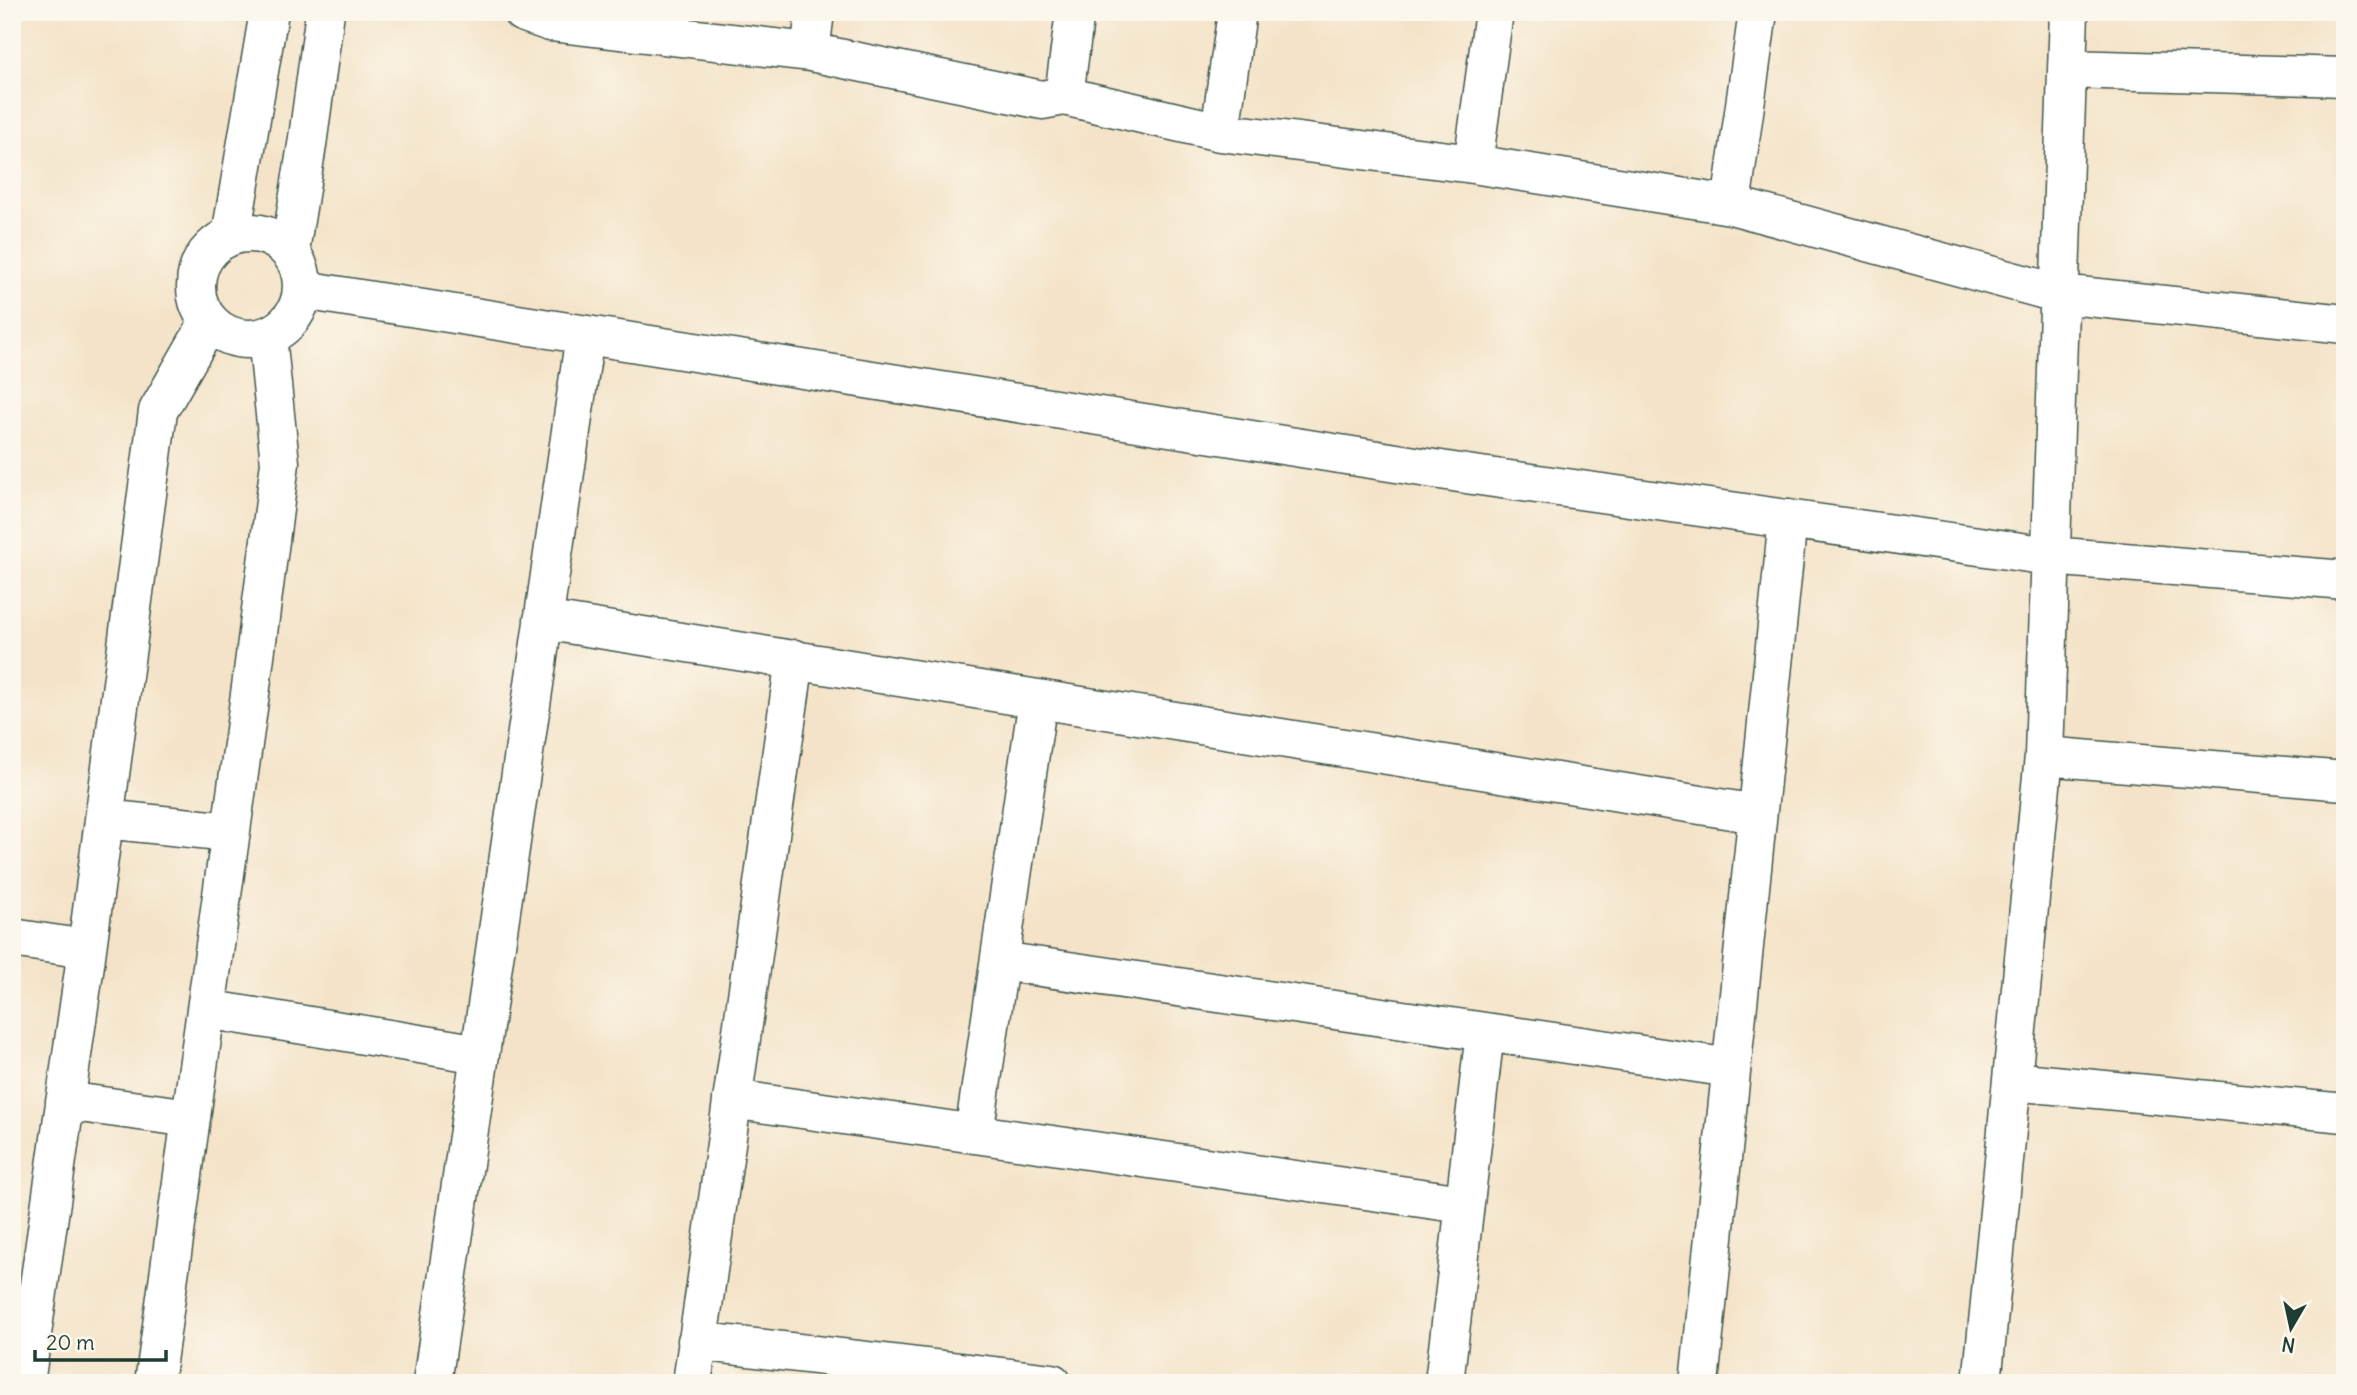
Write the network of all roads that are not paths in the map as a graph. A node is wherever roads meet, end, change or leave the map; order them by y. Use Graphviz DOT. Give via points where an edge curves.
graph roads {
  1 [pos="269,12"];
  2 [pos="325,12"];
  3 [pos="815,12"];
  4 [pos="1075,12"];
  5 [pos="1237,12"];
  6 [pos="1494,12"];
  7 [pos="1758,12"];
  8 [pos="2069,12"];
  9 [pos="541,15"];
  10 [pos="810,52"];
  11 [pos="2067,69"];
  12 [pos="2345,77"];
  13 [pos="1064,96"];
  14 [pos="1220,132"];
  15 [pos="1473,164"];
  16 [pos="1731,205"];
  17 [pos="231,236"];
  18 [pos="289,251"];
  19 [pos="303,290"];
  20 [pos="2060,294"];
  21 [pos="209,322"];
  22 [pos="2345,324"];
  23 [pos="585,334"];
  24 [pos="267,337"];
  25 [pos="1787,519"];
  26 [pos="2050,556"];
  27 [pos="2345,580"];
  28 [pos="543,620"];
  29 [pos="794,659"];
  30 [pos="1038,699"];
  31 [pos="2043,755"];
  32 [pos="2345,781"];
  33 [pos="1757,814"];
  34 [pos="104,819"];
  35 [pos="230,832"];
  36 [pos="12,938"];
  37 [pos="86,948"];
  38 [pos="1000,961"];
  39 [pos="206,1009"];
  40 [pos="1485,1032"];
  41 [pos="480,1054"];
  42 [pos="1731,1068"];
  43 [pos="2013,1081"];
  44 [pos="732,1099"];
  45 [pos="65,1101"];
  46 [pos="2345,1113"];
  47 [pos="191,1118"];
  48 [pos="974,1134"];
  49 [pos="1463,1204"];
  50 [pos="698,1341"];
  51 [pos="25,1383"];
  52 [pos="154,1383"];
  53 [pos="432,1383"];
  54 [pos="692,1383"];
  55 [pos="1052,1383"];
  56 [pos="1444,1383"];
  57 [pos="1699,1383"];
  58 [pos="1982,1383"];
  1 -- 17 [label="street"];
  2 -- 18 [label="street"];
  3 -- 10 [label="street"];
  4 -- 13 [label="street"];
  5 -- 14 [label="street"];
  6 -- 15 [label="street"];
  7 -- 16 [label="street"];
  8 -- 11 [label="street"];
  9 -- 10 [label="street"];
  10 -- 13 [label="street" via="1042,100"];
  11 -- 12 [label="street"];
  11 -- 20 [label="street"];
  13 -- 14 [label="street"];
  14 -- 15 [label="street"];
  15 -- 16 [label="street"];
  16 -- 20 [label="street"];
  17 -- 18 [label="street" via="253,233 272,238"];
  17 -- 21 [label="street" via="214,246 201,262 196,283 201,311"];
  18 -- 19 [label="street" via="301,270"];
  19 -- 23 [label="street"];
  19 -- 24 [label="street" via="296,312"];
  20 -- 22 [label="street"];
  20 -- 26 [label="street"];
  21 -- 24 [label="street" via="231,337"];
  21 -- 34 [label="street" via="158,411"];
  23 -- 25 [label="street" via="1452,472"];
  23 -- 28 [label="street"];
  24 -- 35 [label="street" via="280,463"];
  25 -- 26 [label="street"];
  25 -- 33 [label="street"];
  26 -- 27 [label="street"];
  26 -- 31 [label="street"];
  28 -- 29 [label="street"];
  28 -- 41 [label="street"];
  29 -- 30 [label="street"];
  29 -- 44 [label="street"];
  30 -- 33 [label="street"];
  30 -- 38 [label="street"];
  31 -- 32 [label="street"];
  31 -- 43 [label="street"];
  33 -- 42 [label="street"];
  34 -- 35 [label="street"];
  34 -- 37 [label="street"];
  35 -- 39 [label="street"];
  36 -- 37 [label="street"];
  37 -- 45 [label="street"];
  38 -- 40 [label="street"];
  38 -- 48 [label="street"];
  39 -- 41 [label="street"];
  39 -- 47 [label="street"];
  40 -- 42 [label="street"];
  40 -- 49 [label="street"];
  41 -- 53 [label="street"];
  42 -- 57 [label="street"];
  43 -- 46 [label="street"];
  43 -- 58 [label="street"];
  44 -- 48 [label="street"];
  44 -- 50 [label="street"];
  45 -- 47 [label="street"];
  45 -- 51 [label="street"];
  47 -- 52 [label="street"];
  48 -- 49 [label="street"];
  49 -- 56 [label="street"];
  50 -- 54 [label="street"];
  50 -- 55 [label="street"];
}
